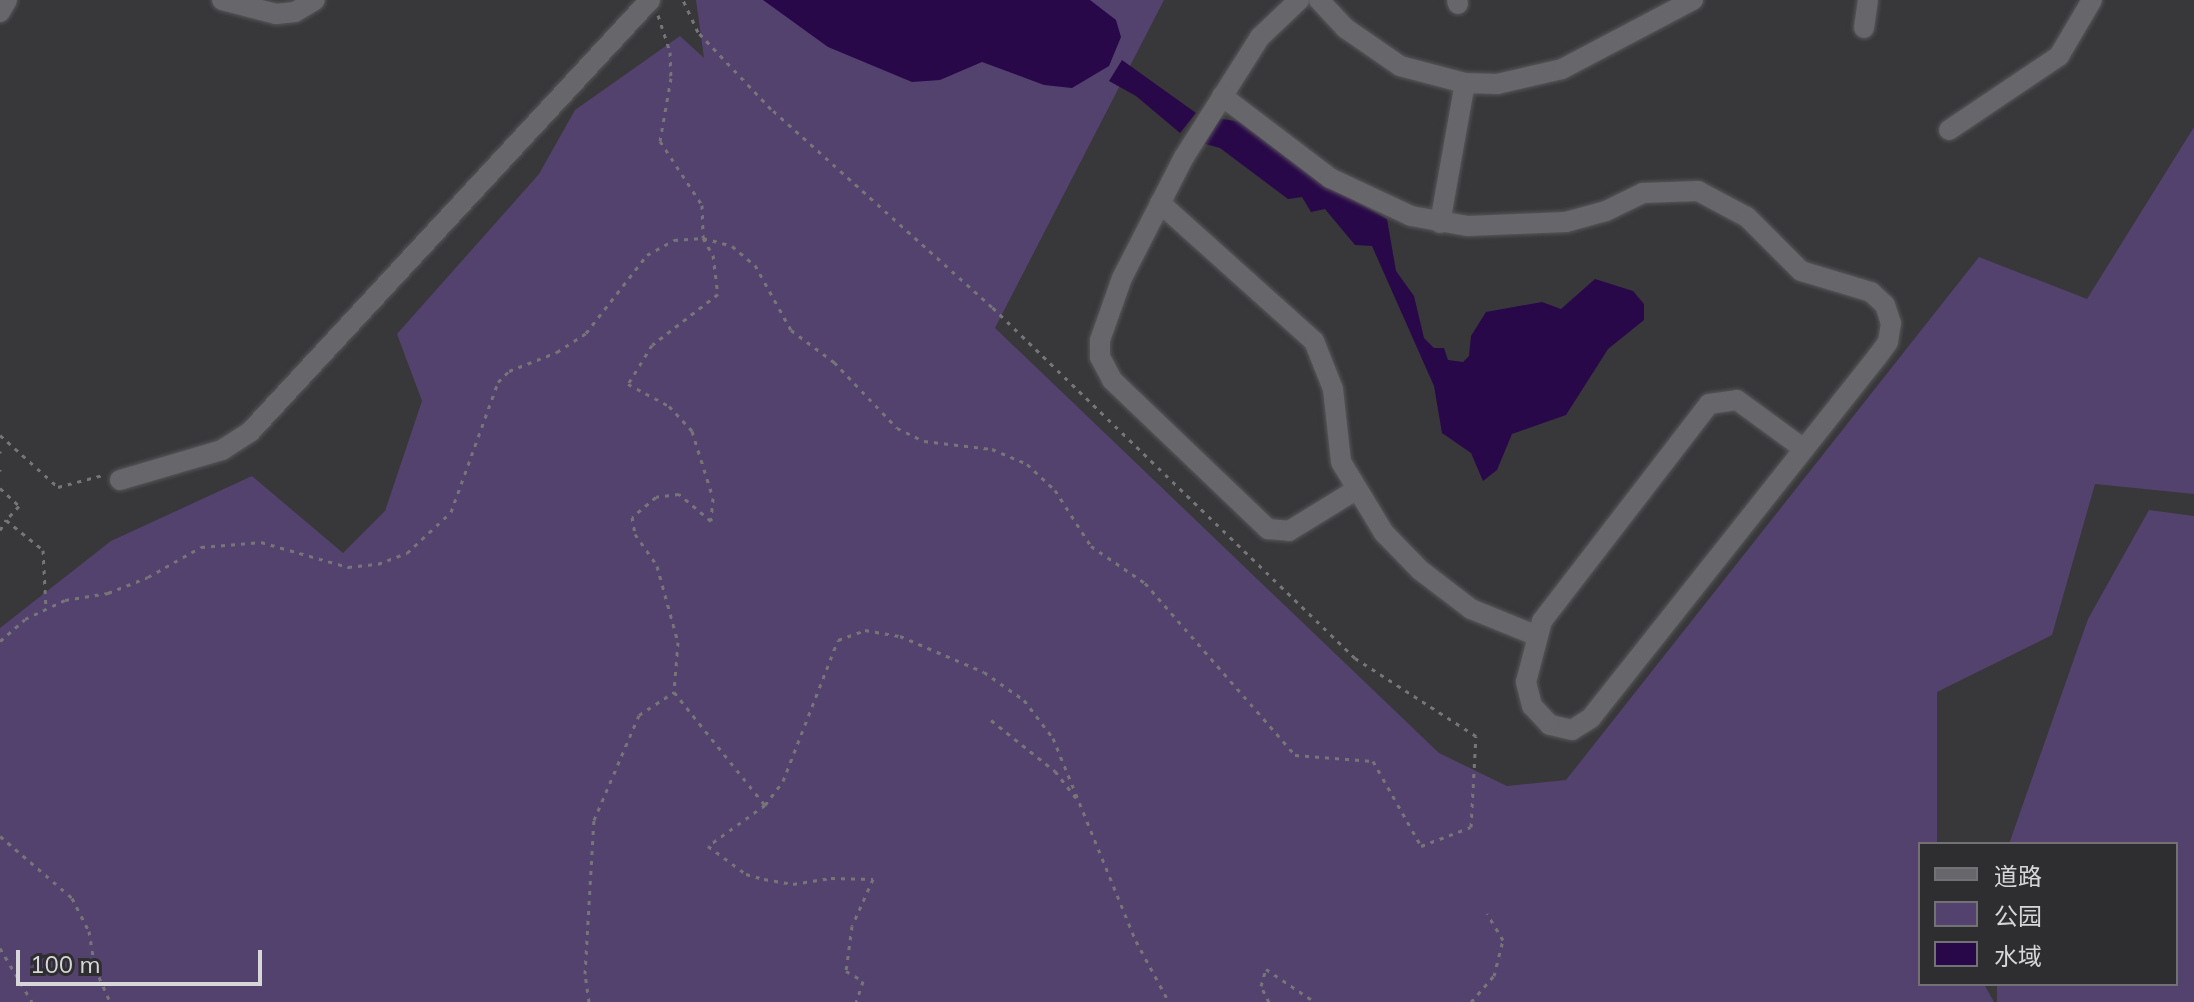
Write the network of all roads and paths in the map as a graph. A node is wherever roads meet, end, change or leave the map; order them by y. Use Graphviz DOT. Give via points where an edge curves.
graph roads {
  1 [pos="7,0"];
  2 [pos="222,0"];
  3 [pos="315,0"];
  4 [pos="683,0"];
  5 [pos="1299,0"];
  6 [pos="1319,0"];
  7 [pos="1693,0"];
  8 [pos="1868,0"];
  9 [pos="2092,0"];
  10 [pos="654,7"];
  11 [pos="0,12"];
  12 [pos="1864,28"];
  13 [pos="1465,83"];
  14 [pos="1222,96"];
  15 [pos="1949,130"];
  16 [pos="1160,203"];
  17 [pos="1440,223"];
  18 [pos="703,238"];
  19 [pos="0,435"];
  20 [pos="1804,449"];
  21 [pos="120,480"];
  22 [pos="0,488"];
  23 [pos="1354,491"];
  24 [pos="6,520"];
  25 [pos="0,530"];
  26 [pos="46,609"];
  27 [pos="1535,635"];
  28 [pos="0,641"];
  29 [pos="674,692"];
  30 [pos="991,720"];
  31 [pos="765,805"];
  32 [pos="1084,808"];
  33 [pos="0,836"];
  34 [pos="1487,913"];
  35 [pos="0,948"];
  36 [pos="32,1002"];
  37 [pos="110,1002"];
  38 [pos="589,1002"];
  39 [pos="856,1002"];
  40 [pos="1169,1002"];
  41 [pos="1269,1002"];
  42 [pos="1315,1002"];
  43 [pos="1471,1002"];
  1 -- 11 [label="street"];
  2 -- 3 [label="street" via="276,14 295,12"];
  4 -- 18 [label="path" via="698,32 771,109 992,307 1355,658 1476,736 1471,827 1421,846 1373,761 1295,755 1145,583 1091,546 1055,490 1027,464 992,449 924,441 897,428 834,362 791,330 755,265 732,246"];
  5 -- 14 [label="street" via="1260,37"];
  6 -- 13 [label="street" via="1345,28 1400,66"];
  7 -- 13 [label="street" via="1562,69 1530,79"];
  8 -- 12 [label="street"];
  9 -- 15 [label="street" via="2059,56"];
  10 -- 18 [label="path" via="670,52 660,141 702,205"];
  10 -- 21 [label="street" via="250,432 222,450"];
  13 -- 17 [label="street"];
  14 -- 16 [label="street"];
  14 -- 17 [label="street" via="1356,194"];
  16 -- 23 [label="street" via="1314,341 1333,389 1337,447"];
  16 -- 23 [label="street" via="1122,278 1100,340 1106,373 1268,529 1289,531"];
  17 -- 20 [label="street" via="1497,227 1566,222 1670,188 1725,201 1801,271 1871,292 1885,305 1891,323 1888,342"];
  18 -- 26 [label="path" via="674,240 647,255 586,333 557,352 509,371 498,382 451,512 407,553 378,564 348,567 261,542 231,541 201,547 108,593"];
  18 -- 29 [label="path" via="713,255 718,294 652,345 628,384 669,406 692,431 713,498 711,521 679,494 656,497 632,517 635,534 657,566 678,642"];
  19 -- 21 [label="path" via="58,487 108,474 111,483"];
  20 -- 27 [label="street" via="1737,400 1709,404 1550,607"];
  20 -- 27 [label="street" via="1582,726 1560,729 1532,706 1526,682"];
  22 -- 24 [label="path" via="19,506"];
  23 -- 27 [label="street" via="1384,533 1438,585 1487,617"];
  24 -- 25 [label="path"];
  24 -- 26 [label="path" via="43,550"];
  26 -- 28 [label="path"];
  29 -- 31 [label="path"];
  29 -- 38 [label="path" via="639,715 594,820 585,974"];
  30 -- 32 [label="path" via="1055,771"];
  31 -- 32 [label="path" via="783,781 838,640 865,630 900,636 943,653 984,672 1024,700 1053,738"];
  31 -- 39 [label="path" via="708,846 746,874 764,879 793,884 873,879 852,926 846,971 863,981"];
  32 -- 40 [label="path" via="1136,941"];
  33 -- 37 [label="path" via="47,870 72,898 89,931 95,968"];
  34 -- 43 [label="path" via="1503,940 1494,976"];
  35 -- 36 [label="path"];
  41 -- 42 [label="path" via="1261,986 1266,969"];
}
